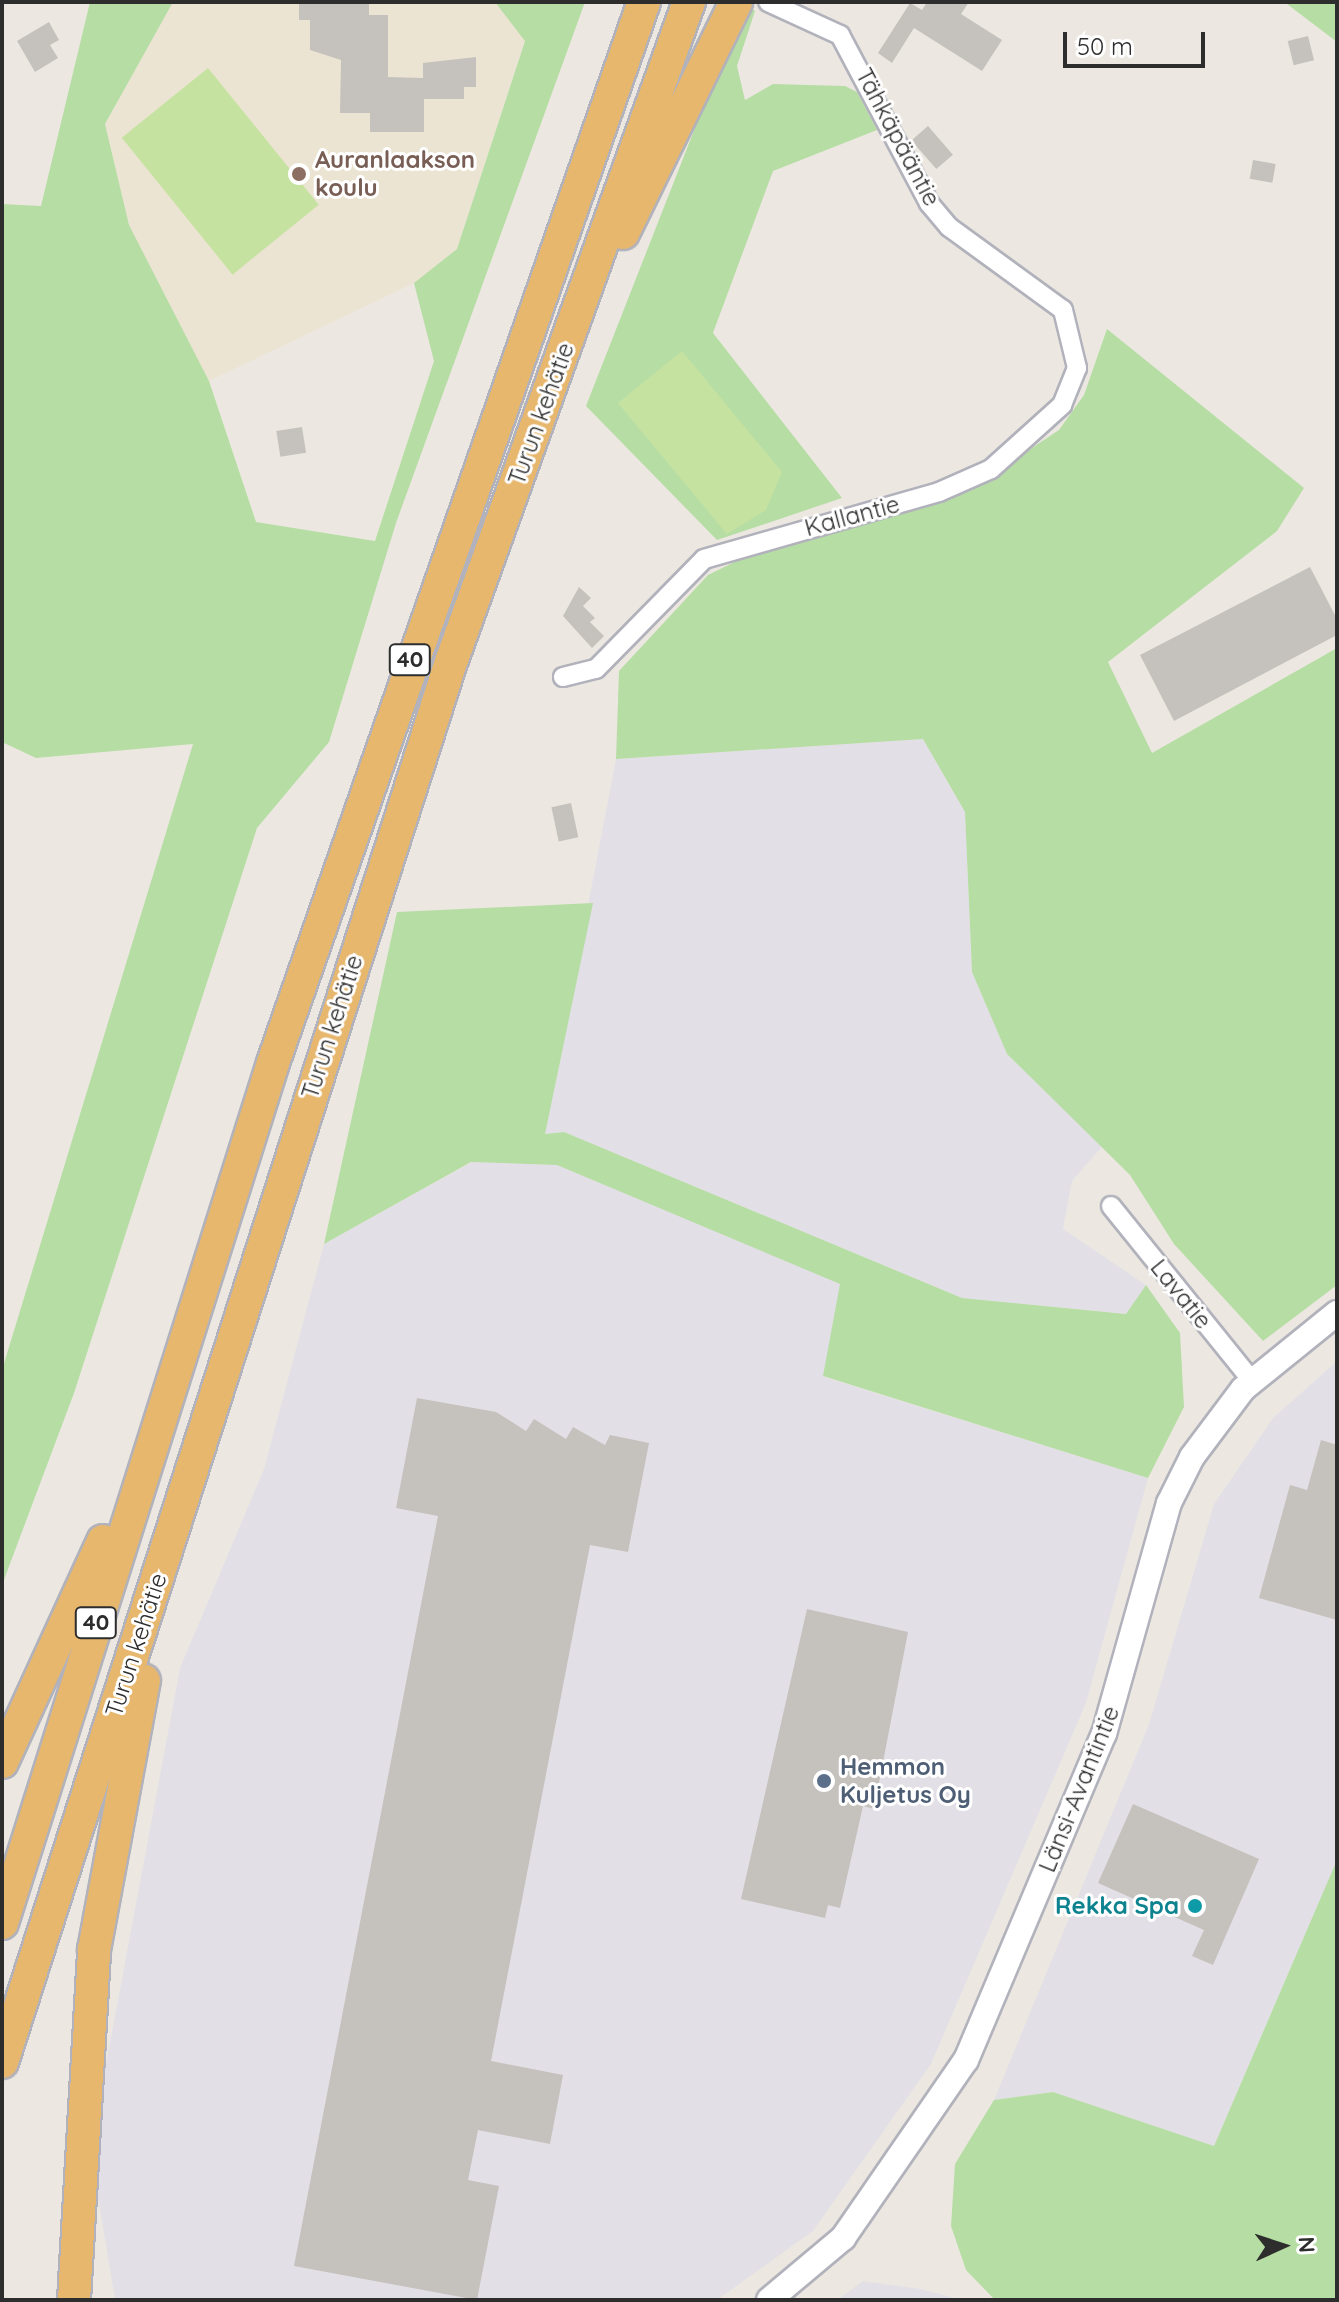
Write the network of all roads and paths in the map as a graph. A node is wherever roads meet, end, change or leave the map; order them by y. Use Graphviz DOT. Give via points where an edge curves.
graph roads {
  1 [pos="644,2"];
  2 [pos="689,2"];
  3 [pos="736,2"];
  4 [pos="768,2"];
  5 [pos="1063,310"];
  6 [pos="554,381"];
  7 [pos="563,677"];
  8 [pos="1111,1206"];
  9 [pos="1337,1313"];
  10 [pos="192,1324"];
  11 [pos="1252,1381"];
  12 [pos="173,1529"];
  13 [pos="2,1762"];
  14 [pos="2,1923"];
  15 [pos="2,2062"];
  16 [pos="74,2300"];
  17 [pos="769,2300"];
  1 -- 10 [label="highway, Turun kehätie / 40" via="354,824"];
  2 -- 6 [label="highway, Turun kehätie / 40"];
  3 -- 6 [label="highway"];
  4 -- 5 [label="street, Tähkäpääntie" via="820,24 855,56 949,227"];
  5 -- 7 [label="street, Kallantie" via="1077,368 1062,405 991,469 939,492 704,559 596,669"];
  6 -- 12 [label="highway, Turun kehätie / 40" via="450,665"];
  8 -- 11 [label="street, Lavatie"];
  9 -- 11 [label="street, Länsi-Avantintie"];
  10 -- 13 [label="highway"];
  10 -- 14 [label="highway, Turun kehätie / 40"];
  11 -- 17 [label="street, Länsi-Avantintie" via="1205,1435 1169,1503 1104,1734 954,2082 843,2238"];
  12 -- 15 [label="highway, Turun kehätie / 40"];
  12 -- 16 [label="highway" via="94,1950"];
}
